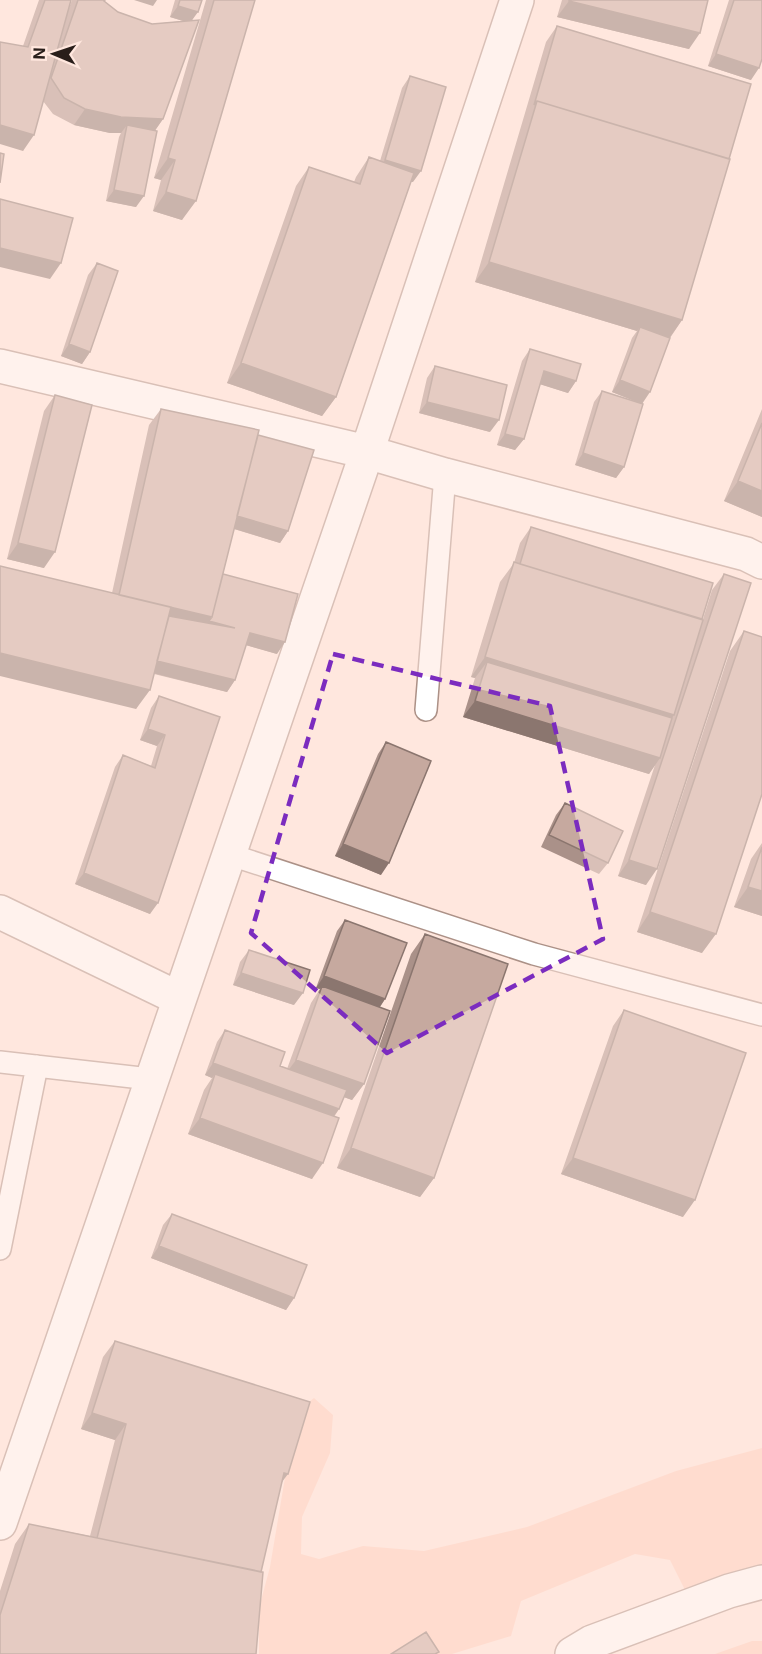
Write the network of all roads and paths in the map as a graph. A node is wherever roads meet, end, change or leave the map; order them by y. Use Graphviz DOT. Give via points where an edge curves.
graph roads {
  1 [pos="517,0"];
  2 [pos="0,366"];
  3 [pos="367,452"];
  4 [pos="445,476"];
  5 [pos="762,562"];
  6 [pos="426,710"];
  7 [pos="228,854"];
  8 [pos="0,912"];
  9 [pos="178,998"];
  10 [pos="762,1015"];
  11 [pos="0,1062"];
  12 [pos="38,1066"];
  13 [pos="150,1079"];
  14 [pos="0,1249"];
  15 [pos="0,1523"];
  16 [pos="762,1581"];
  17 [pos="572,1654"];
  1 -- 3 [label="street"];
  2 -- 3 [label="street"];
  3 -- 4 [label="street"];
  3 -- 7 [label="street"];
  4 -- 5 [label="street" via="746,554"];
  4 -- 6 [label="lane"];
  7 -- 9 [label="street"];
  7 -- 10 [label="lane" via="534,954"];
  8 -- 9 [label="street"];
  9 -- 13 [label="street"];
  11 -- 12 [label="lane"];
  12 -- 13 [label="lane"];
  12 -- 14 [label="lane"];
  13 -- 15 [label="street"];
  16 -- 17 [label="street" via="592,1642"];
}
